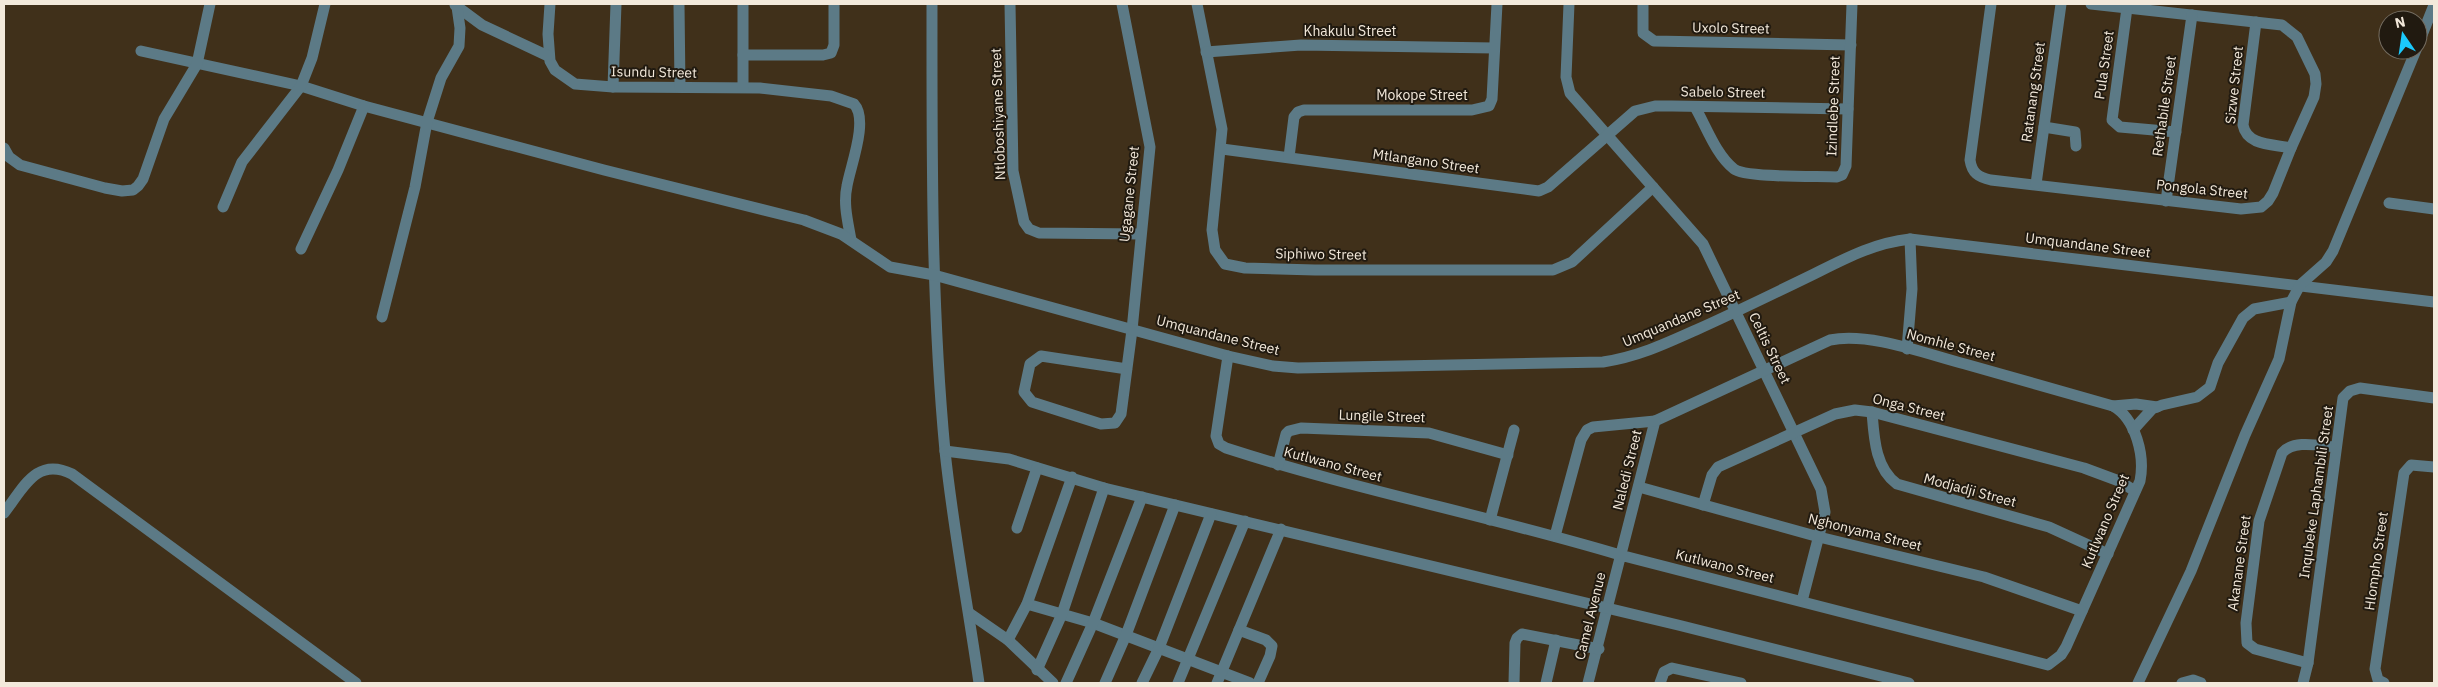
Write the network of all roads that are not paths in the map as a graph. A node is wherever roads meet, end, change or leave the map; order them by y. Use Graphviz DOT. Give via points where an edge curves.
graph roads {
  1 [pos="210,4"];
  2 [pos="325,4"];
  3 [pos="550,4"];
  4 [pos="616,4"];
  5 [pos="679,4"];
  6 [pos="743,4"];
  7 [pos="834,4"];
  8 [pos="932,4"];
  9 [pos="1010,4"];
  10 [pos="1122,4"];
  11 [pos="1197,4"];
  12 [pos="1497,4"];
  13 [pos="1569,4"];
  14 [pos="1643,4"];
  15 [pos="1852,4"];
  16 [pos="1991,4"];
  17 [pos="2061,4"];
  18 [pos="2091,4"];
  19 [pos="456,5"];
  20 [pos="2434,5"];
  21 [pos="2127,8"];
  22 [pos="2192,15"];
  23 [pos="2428,20"];
  24 [pos="2256,22"];
  25 [pos="482,25"];
  26 [pos="460,37"];
  27 [pos="1851,45"];
  28 [pos="1494,48"];
  29 [pos="141,51"];
  30 [pos="1206,52"];
  31 [pos="743,54"];
  32 [pos="548,56"];
  33 [pos="2412,60"];
  34 [pos="197,64"];
  35 [pos="302,86"];
  36 [pos="613,87"];
  37 [pos="680,87"];
  38 [pos="743,88"];
  39 [pos="364,106"];
  40 [pos="1695,107"];
  41 [pos="1848,109"];
  42 [pos="427,122"];
  43 [pos="2044,128"];
  44 [pos="2176,132"];
  45 [pos="1607,135"];
  46 [pos="2076,146"];
  47 [pos="4,148"];
  48 [pos="2290,148"];
  49 [pos="1222,149"];
  50 [pos="1289,157"];
  51 [pos="2036,184"];
  52 [pos="1653,187"];
  53 [pos="2166,201"];
  54 [pos="2389,203"];
  55 [pos="223,207"];
  56 [pos="2434,209"];
  57 [pos="1140,234"];
  58 [pos="1910,239"];
  59 [pos="851,240"];
  60 [pos="301,249"];
  61 [pos="934,275"];
  62 [pos="2300,285"];
  63 [pos="2291,302"];
  64 [pos="2434,302"];
  65 [pos="1736,312"];
  66 [pos="382,317"];
  67 [pos="1132,330"];
  68 [pos="1907,349"];
  69 [pos="1228,356"];
  70 [pos="1127,369"];
  71 [pos="1764,370"];
  72 [pos="2434,398"];
  73 [pos="2112,406"];
  74 [pos="2157,407"];
  75 [pos="1872,412"];
  76 [pos="2128,419"];
  77 [pos="1655,422"];
  78 [pos="1514,430"];
  79 [pos="2133,430"];
  80 [pos="1792,432"];
  81 [pos="2336,447"];
  82 [pos="945,452"];
  83 [pos="1508,455"];
  84 [pos="1278,465"];
  85 [pos="1037,468"];
  86 [pos="2434,468"];
  87 [pos="1072,477"];
  88 [pos="1639,487"];
  89 [pos="1104,488"];
  90 [pos="2135,491"];
  91 [pos="1142,497"];
  92 [pos="1175,505"];
  93 [pos="1703,505"];
  94 [pos="4,513"];
  95 [pos="1211,514"];
  96 [pos="1490,520"];
  97 [pos="1245,521"];
  98 [pos="1017,528"];
  99 [pos="1281,529"];
  100 [pos="1555,536"];
  101 [pos="1819,537"];
  102 [pos="2108,554"];
  103 [pos="1620,555"];
  104 [pos="1802,600"];
  105 [pos="1027,604"];
  106 [pos="1607,609"];
  107 [pos="2082,611"];
  108 [pos="969,613"];
  109 [pos="1062,614"];
  110 [pos="1093,624"];
  111 [pos="1239,630"];
  112 [pos="1126,635"];
  113 [pos="1008,640"];
  114 [pos="1556,640"];
  115 [pos="1159,648"];
  116 [pos="1599,648"];
  117 [pos="1189,660"];
  118 [pos="2308,663"];
  119 [pos="1037,670"];
  120 [pos="1219,678"];
  121 [pos="356,683"];
  122 [pos="978,683"];
  123 [pos="1053,683"];
  124 [pos="1066,683"];
  125 [pos="1105,683"];
  126 [pos="1142,683"];
  127 [pos="1178,683"];
  128 [pos="1250,683"];
  129 [pos="1258,683"];
  130 [pos="1514,683"];
  131 [pos="1546,683"];
  132 [pos="1588,683"];
  133 [pos="1660,683"];
  134 [pos="1741,683"];
  135 [pos="1909,683"];
  136 [pos="2138,683"];
  137 [pos="2182,683"];
  138 [pos="2201,683"];
  139 [pos="2303,683"];
  140 [pos="2384,683"];
  1 -- 34 [label="street"];
  2 -- 35 [label="street"];
  3 -- 32 [label="street"];
  4 -- 36 [label="street"];
  5 -- 37 [label="street"];
  6 -- 31 [label="street"];
  7 -- 31 [label="street" via="834,45 831,53 823,56"];
  8 -- 61 [label="street"];
  9 -- 57 [label="street, Ntloboshiyane Street" via="1013,171 1024,222 1029,229 1039,233"];
  10 -- 57 [label="street, Ugagane Street" via="1150,146"];
  11 -- 30 [label="street, Siphiwo Street"];
  12 -- 28 [label="street, Mokope Street"];
  13 -- 45 [label="street, Celtis Street" via="1566,85 1574,99"];
  14 -- 27 [label="street, Uxolo Street" via="1643,33 1654,41"];
  15 -- 27 [label="street, Izindlebe Street"];
  16 -- 51 [label="street, Pongola Street" via="1971,167 1981,178"];
  17 -- 43 [label="street, Ratanang Street"];
  18 -- 21 [label="street, Pongola Street"];
  19 -- 25 [label="street"];
  19 -- 26 [label="street"];
  20 -- 23 [label="street"];
  21 -- 22 [label="street, Pongola Street"];
  21 -- 44 [label="street, Pula Street" via="2112,120 2120,128"];
  22 -- 24 [label="street, Pongola Street"];
  22 -- 44 [label="street, Rethabile Street"];
  24 -- 48 [label="street, Sizwe Street" via="2244,132 2256,141"];
  24 -- 48 [label="street, Pongola Street" via="2282,26 2291,31 2315,74 2314,96"];
  25 -- 26 [label="street"];
  25 -- 32 [label="street"];
  26 -- 42 [label="street" via="456,55 441,78"];
  27 -- 41 [label="street, Izindlebe Street"];
  28 -- 30 [label="street, Khakulu Street" via="1301,45"];
  28 -- 50 [label="street, Mokope Street" via="1492,99 1485,108 1304,110 1294,117"];
  29 -- 34 [label="street, Umquandane Street"];
  30 -- 49 [label="street, Siphiwo Street" via="1220,115"];
  31 -- 38 [label="street"];
  32 -- 36 [label="street, Isundu Street" via="555,70 566,80 587,86"];
  33 -- 62 [label="street" via="2333,252"];
  34 -- 35 [label="street, Umquandane Street"];
  34 -- 47 [label="street" via="164,119 143,179 133,190 105,188 20,165 9,157"];
  35 -- 39 [label="street, Umquandane Street"];
  35 -- 55 [label="street" via="242,162"];
  36 -- 37 [label="street, Isundu Street"];
  37 -- 38 [label="street, Isundu Street"];
  38 -- 59 [label="street, Isundu Street" via="831,96 857,107 859,129 846,187"];
  39 -- 42 [label="street, Umquandane Street"];
  39 -- 60 [label="street"];
  40 -- 41 [label="street, Sabelo Street"];
  40 -- 41 [label="street, Izindlebe Street" via="1724,159 1736,171 1837,177 1845,171"];
  40 -- 45 [label="street, Sabelo Street" via="1643,108"];
  42 -- 59 [label="street, Umquandane Street" via="776,212 830,228"];
  42 -- 66 [label="street" via="408,220"];
  43 -- 46 [label="street" via="2073,130"];
  43 -- 51 [label="street, Ratanang Street"];
  44 -- 53 [label="street, Rethabile Street"];
  45 -- 50 [label="street, Mtlangano Street" via="1548,187 1539,191"];
  45 -- 52 [label="street, Celtis Street"];
  48 -- 53 [label="street, Pongola Street" via="2273,193 2261,207 2241,209"];
  49 -- 50 [label="street, Mtlangano Street"];
  49 -- 52 [label="street, Siphiwo Street" via="1213,216 1214,243 1225,264 1245,268 1552,270 1572,262"];
  51 -- 53 [label="street, Pongola Street"];
  52 -- 65 [label="street, Celtis Street" via="1703,244"];
  54 -- 56 [label="street"];
  57 -- 67 [label="street, Ugagane Street"];
  58 -- 62 [label="street, Umquandane Street"];
  58 -- 65 [label="street, Umquandane Street" via="1862,250"];
  58 -- 68 [label="street" via="1912,272"];
  59 -- 61 [label="street, Umquandane Street" via="890,266"];
  61 -- 67 [label="street, Umquandane Street"];
  61 -- 82 [label="street"];
  62 -- 63 [label="street"];
  62 -- 64 [label="street, Umquandane Street"];
  63 -- 74 [label="street" via="2254,309 2243,318 2218,363 2210,388 2197,397"];
  63 -- 136 [label="street" via="2279,359 2191,572"];
  65 -- 69 [label="street, Umquandane Street" via="1646,352 1603,362 1298,368"];
  65 -- 71 [label="street, Celtis Street"];
  67 -- 69 [label="street, Umquandane Street"];
  67 -- 70 [label="street, Ugagane Street"];
  68 -- 71 [label="street, Nomhle Street" via="1872,340 1841,338"];
  68 -- 73 [label="street, Nomhle Street"];
  69 -- 84 [label="street, Kutlwano Street" via="1216,436 1218,444"];
  70 -- 70 [label="street, Ugagane Street" via="1121,414 1118,421 1111,424 1101,424 1032,402 1024,392 1030,364 1041,356"];
  71 -- 77 [label="street, Naledi Street"];
  71 -- 80 [label="street, Celtis Street"];
  72 -- 81 [label="street, Inqubeke Laphambili Street" via="2360,388 2350,391 2343,398"];
  73 -- 74 [label="street" via="2136,404"];
  73 -- 76 [label="street, Nomhle Street"];
  74 -- 79 [label="street" via="2146,414"];
  75 -- 80 [label="street, Onga Street" via="1844,412"];
  75 -- 90 [label="street, Onga Street" via="2084,468 2119,481"];
  75 -- 102 [label="street, Modjadji Street" via="1874,438 1881,463 1896,484 2048,527"];
  76 -- 79 [label="street, Kutlwano Street"];
  77 -- 88 [label="street, Naledi Street"];
  77 -- 100 [label="street" via="1587,430 1581,440"];
  78 -- 83 [label="street"];
  79 -- 90 [label="street, Kutlwano Street" via="2142,470"];
  80 -- 93 [label="street, Onga Street" via="1718,467 1712,475"];
  80 -- 101 [label="street, Celtis Street" via="1825,502"];
  81 -- 118 [label="street, Inqubeke Laphambili Street"];
  81 -- 118 [label="street, Akanane Street" via="2301,445 2286,448 2263,506 2257,533 2246,623 2248,643 2254,649"];
  82 -- 85 [label="street" via="993,456"];
  82 -- 108 [label="street"];
  83 -- 84 [label="street, Lungile Street" via="1429,433 1301,428 1286,434"];
  83 -- 96 [label="street"];
  84 -- 96 [label="street, Kutlwano Street"];
  85 -- 87 [label="street"];
  85 -- 98 [label="street"];
  86 -- 140 [label="street, Hlompho Street" via="2411,465 2404,473 2376,669 2378,680"];
  87 -- 89 [label="street"];
  87 -- 105 [label="street"];
  88 -- 93 [label="street, Nghonyama Street"];
  88 -- 103 [label="street, Naledi Street"];
  89 -- 91 [label="street"];
  89 -- 109 [label="street"];
  90 -- 102 [label="street, Kutlwano Street"];
  91 -- 92 [label="street"];
  91 -- 110 [label="street"];
  92 -- 95 [label="street"];
  92 -- 112 [label="street"];
  93 -- 101 [label="street, Nghonyama Street"];
  94 -- 121 [label="street" via="37,473 61,468"];
  95 -- 97 [label="street"];
  95 -- 115 [label="street"];
  96 -- 100 [label="street, Kutlwano Street"];
  97 -- 99 [label="street"];
  97 -- 117 [label="street"];
  99 -- 106 [label="street"];
  99 -- 111 [label="street"];
  100 -- 103 [label="street, Kutlwano Street"];
  101 -- 104 [label="street, Celtis Street"];
  101 -- 107 [label="street, Nghonyama Street" via="1984,577"];
  102 -- 107 [label="street, Kutlwano Street"];
  103 -- 104 [label="street, Kutlwano Street"];
  103 -- 106 [label="street, Camel Avenue"];
  104 -- 107 [label="street, Kutlwano Street" via="2048,665 2062,655"];
  105 -- 109 [label="street"];
  105 -- 113 [label="street"];
  106 -- 116 [label="street, Camel Avenue"];
  106 -- 135 [label="street"];
  108 -- 113 [label="street"];
  108 -- 122 [label="street"];
  109 -- 110 [label="street"];
  109 -- 119 [label="street"];
  110 -- 112 [label="street"];
  110 -- 124 [label="street"];
  111 -- 120 [label="street"];
  111 -- 129 [label="street" via="1266,640 1272,646"];
  112 -- 115 [label="street"];
  112 -- 125 [label="street"];
  113 -- 119 [label="street"];
  114 -- 116 [label="street"];
  114 -- 130 [label="street" via="1526,634 1518,636 1514,652"];
  114 -- 131 [label="street"];
  115 -- 117 [label="street"];
  115 -- 126 [label="street"];
  116 -- 132 [label="street, Camel Avenue"];
  117 -- 120 [label="street"];
  117 -- 127 [label="street"];
  118 -- 139 [label="street, Inqubeke Laphambili Street"];
  119 -- 123 [label="street"];
  120 -- 128 [label="street"];
  133 -- 134 [label="street" via="1664,672 1672,668"];
  137 -- 138 [label="street" via="2192,680"];
}
